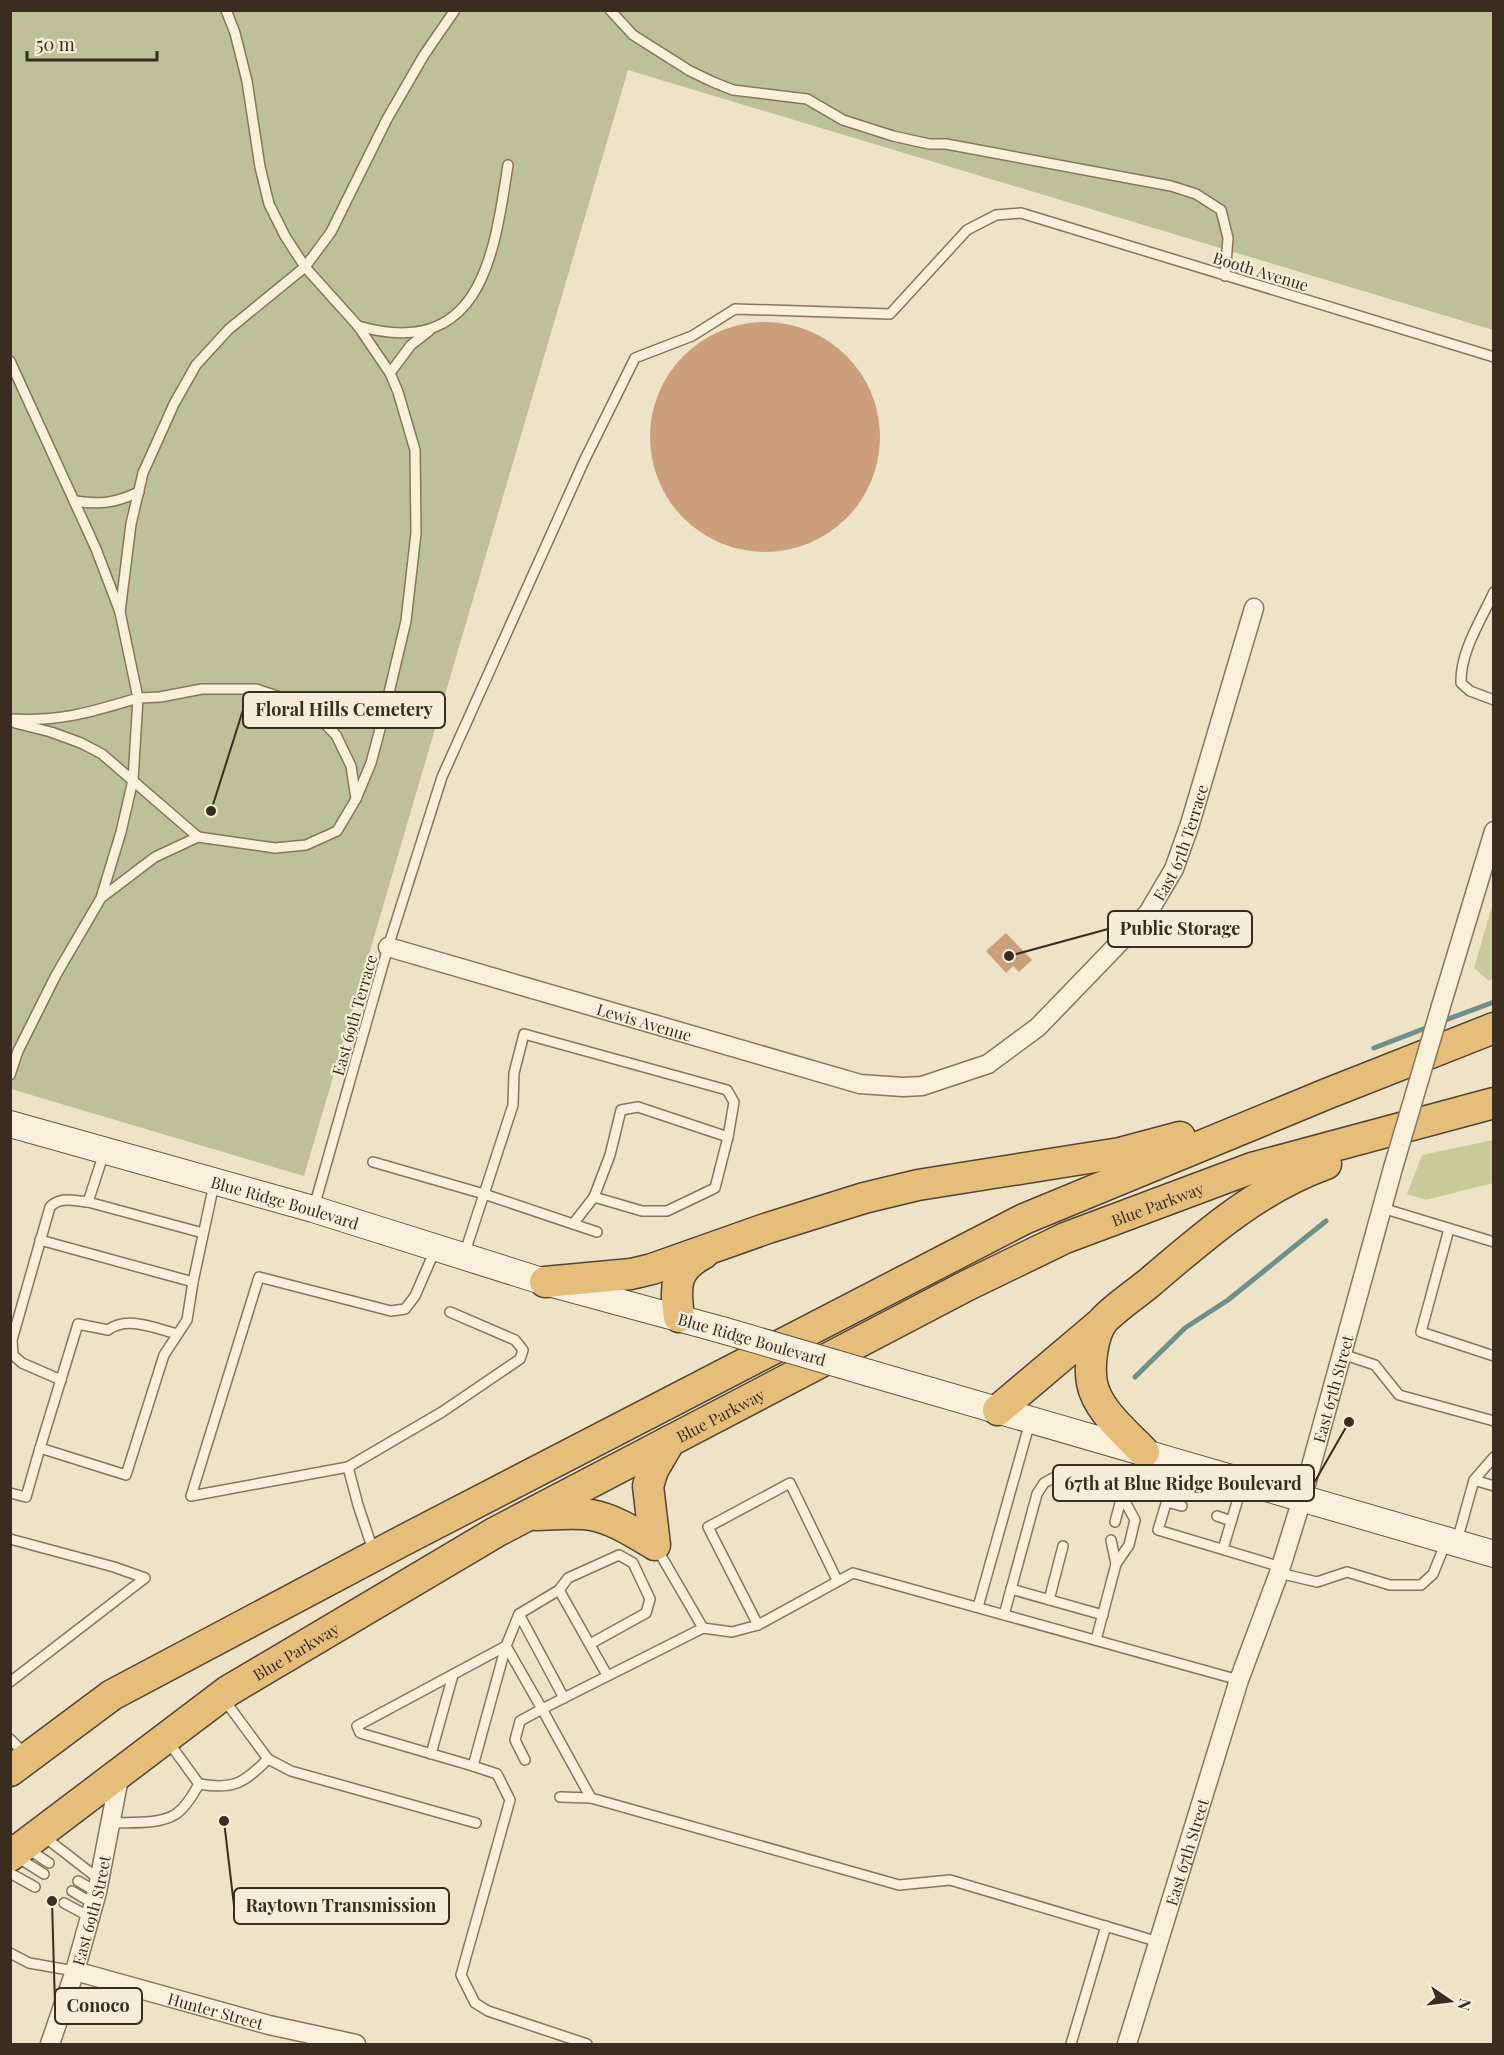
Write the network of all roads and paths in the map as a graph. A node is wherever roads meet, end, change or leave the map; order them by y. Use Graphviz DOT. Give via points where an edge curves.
graph roads {
  1 [pos="226,10"];
  2 [pos="455,10"];
  3 [pos="610,10"];
  4 [pos="508,165"];
  5 [pos="1021,213"];
  6 [pos="305,267"];
  7 [pos="1225,276"];
  8 [pos="358,326"];
  9 [pos="431,329"];
  10 [pos="1494,357"];
  11 [pos="10,361"];
  12 [pos="390,373"];
  13 [pos="139,492"];
  14 [pos="75,501"];
  15 [pos="1494,592"];
  16 [pos="1254,608"];
  17 [pos="120,612"];
  18 [pos="138,698"];
  19 [pos="1494,700"];
  20 [pos="307,706"];
  21 [pos="383,718"];
  22 [pos="10,720"];
  23 [pos="133,780"];
  24 [pos="356,799"];
  25 [pos="1494,831"];
  26 [pos="198,837"];
  27 [pos="101,898"];
  28 [pos="388,947"];
  29 [pos="1494,1028"];
  30 [pos="10,1075"];
  31 [pos="903,1087"];
  32 [pos="1329,1093"];
  33 [pos="1494,1103"];
  34 [pos="1494,1118"];
  35 [pos="10,1124"];
  36 [pos="728,1137"];
  37 [pos="105,1150"];
  38 [pos="373,1162"];
  39 [pos="215,1181"];
  40 [pos="484,1194"];
  41 [pos="594,1197"];
  42 [pos="88,1202"];
  43 [pos="1382,1208"];
  44 [pos="313,1209"];
  45 [pos="573,1224"];
  46 [pos="1449,1229"];
  47 [pos="597,1232"];
  48 [pos="203,1233"];
  49 [pos="40,1240"];
  50 [pos="1494,1242"];
  51 [pos="436,1248"];
  52 [pos="714,1248"];
  53 [pos="464,1257"];
  54 [pos="193,1282"];
  55 [pos="545,1282"];
  56 [pos="450,1312"];
  57 [pos="679,1317"];
  58 [pos="1103,1322"];
  59 [pos="178,1334"];
  60 [pos="1342,1354"];
  61 [pos="1494,1356"];
  62 [pos="61,1380"];
  63 [pos="998,1410"];
  64 [pos="1030,1419"];
  65 [pos="1494,1421"];
  66 [pos="670,1441"];
  67 [pos="40,1448"];
  68 [pos="1144,1452"];
  69 [pos="1494,1457"];
  70 [pos="1179,1462"];
  71 [pos="348,1467"];
  72 [pos="1474,1480"];
  73 [pos="1243,1481"];
  74 [pos="1494,1486"];
  75 [pos="10,1493"];
  76 [pos="1122,1496"];
  77 [pos="1302,1498"];
  78 [pos="1167,1502"];
  79 [pos="1182,1506"];
  80 [pos="529,1515"];
  81 [pos="1217,1516"];
  82 [pos="1231,1521"];
  83 [pos="1115,1522"];
  84 [pos="10,1539"];
  85 [pos="1111,1540"];
  86 [pos="1452,1542"];
  87 [pos="655,1545"];
  88 [pos="1063,1546"];
  89 [pos="1223,1549"];
  90 [pos="1494,1554"];
  91 [pos="375,1556"];
  92 [pos="1116,1564"];
  93 [pos="1280,1570"];
  94 [pos="837,1580"];
  95 [pos="1011,1589"];
  96 [pos="559,1590"];
  97 [pos="1049,1600"];
  98 [pos="978,1607"];
  99 [pos="519,1614"];
  100 [pos="1004,1615"];
  101 [pos="1103,1615"];
  102 [pos="758,1625"];
  103 [pos="703,1628"];
  104 [pos="1096,1640"];
  105 [pos="590,1644"];
  106 [pos="506,1646"];
  107 [pos="453,1675"];
  108 [pos="607,1675"];
  109 [pos="1239,1680"];
  110 [pos="10,1682"];
  111 [pos="222,1696"];
  112 [pos="564,1698"];
  113 [pos="542,1709"];
  114 [pos="166,1738"];
  115 [pos="431,1754"];
  116 [pos="17,1756"];
  117 [pos="268,1759"];
  118 [pos="525,1760"];
  119 [pos="472,1766"];
  120 [pos="120,1773"];
  121 [pos="200,1784"];
  122 [pos="560,1797"];
  123 [pos="591,1798"];
  124 [pos="111,1823"];
  125 [pos="476,1823"];
  126 [pos="20,1853"];
  127 [pos="49,1863"];
  128 [pos="44,1874"];
  129 [pos="78,1881"];
  130 [pos="35,1887"];
  131 [pos="72,1891"];
  132 [pos="95,1898"];
  133 [pos="64,1903"];
  134 [pos="1106,1926"];
  135 [pos="1159,1942"];
  136 [pos="10,1953"];
  137 [pos="75,1971"];
  138 [pos="50,2044"];
  139 [pos="356,2044"];
  140 [pos="587,2044"];
  141 [pos="1071,2044"];
  142 [pos="1126,2044"];
  1 -- 6 [label="lane" via="247,81 269,204"];
  2 -- 6 [label="lane" via="387,119 331,232"];
  3 -- 7 [label="lane" via="633,35 690,71 733,90 807,99 843,120 893,136 1171,186 1196,194 1221,210 1228,238"];
  4 -- 9 [label="lane" via="498,231 484,274 473,297"];
  5 -- 7 [label="lane, Booth Avenue"];
  5 -- 28 [label="lane, East 69th Terrace" via="996,215 967,230 890,314 735,309 692,336 635,358 584,461 447,766"];
  6 -- 8 [label="lane"];
  6 -- 13 [label="lane" via="229,329 196,366 154,445"];
  7 -- 10 [label="lane, Booth Avenue"];
  8 -- 9 [label="lane" via="404,333"];
  8 -- 12 [label="lane"];
  9 -- 12 [label="lane" via="411,345"];
  11 -- 14 [label="lane"];
  12 -- 21 [label="lane" via="415,450 416,534 406,621"];
  13 -- 14 [label="lane" via="122,500 96,504"];
  13 -- 17 [label="lane" via="130,524"];
  14 -- 17 [label="lane"];
  15 -- 19 [label="lane" via="1461,671 1461,683 1470,691"];
  16 -- 31 [label="street, East 67th Terrace" via="1190,824 1174,869 1148,913 1038,1027 988,1064 922,1086"];
  17 -- 18 [label="lane"];
  18 -- 20 [label="lane" via="202,689 256,689"];
  18 -- 22 [label="lane" via="81,715"];
  18 -- 23 [label="lane"];
  20 -- 21 [label="lane"];
  20 -- 24 [label="lane" via="336,735 351,766"];
  21 -- 24 [label="lane"];
  22 -- 23 [label="lane" via="81,743 102,754"];
  23 -- 26 [label="lane"];
  23 -- 27 [label="lane"];
  24 -- 26 [label="lane" via="337,831 306,845 276,848"];
  25 -- 43 [label="street, East 67th Street, bridge"];
  26 -- 27 [label="lane" via="155,857"];
  27 -- 30 [label="lane" via="56,975"];
  28 -- 31 [label="street, Lewis Avenue" via="860,1084"];
  28 -- 44 [label="lane, East 69th Terrace"];
  29 -- 32 [label="highway, Blue Parkway"];
  32 -- 52 [label="highway" via="1120,1153 918,1185 864,1198"];
  32 -- 91 [label="highway, Blue Parkway" via="1024,1219"];
  33 -- 66 [label="highway, Blue Parkway" via="1252,1168 1065,1238"];
  34 -- 58 [label="highway" via="1368,1149 1308,1170 1262,1194 1220,1222"];
  35 -- 37 [label="main road, Blue Ridge Boulevard"];
  36 -- 40 [label="lane" via="734,1102 727,1090 524,1034 514,1073 513,1105"];
  36 -- 41 [label="lane" via="715,1188 667,1211 642,1211"];
  36 -- 41 [label="lane" via="638,1107 621,1110"];
  37 -- 39 [label="main road, Blue Ridge Boulevard"];
  37 -- 42 [label="lane"];
  38 -- 40 [label="lane"];
  39 -- 44 [label="main road, Blue Ridge Boulevard"];
  39 -- 48 [label="lane"];
  40 -- 45 [label="lane"];
  40 -- 53 [label="lane"];
  41 -- 45 [label="lane"];
  42 -- 48 [label="lane"];
  42 -- 49 [label="lane" via="56,1200"];
  43 -- 46 [label="lane"];
  43 -- 60 [label="street, East 67th Street"];
  44 -- 51 [label="main road, Blue Ridge Boulevard"];
  45 -- 47 [label="lane"];
  46 -- 50 [label="lane"];
  46 -- 61 [label="lane" via="1420,1332"];
  48 -- 54 [label="lane"];
  49 -- 54 [label="lane"];
  49 -- 62 [label="lane" via="12,1340 13,1355"];
  51 -- 53 [label="main road, Blue Ridge Boulevard"];
  51 -- 71 [label="lane" via="416,1296 405,1309 391,1311 259,1277 191,1496"];
  52 -- 55 [label="highway" via="631,1274"];
  52 -- 57 [label="highway" via="685,1266 680,1275 675,1290"];
  53 -- 55 [label="main road, Blue Ridge Boulevard"];
  54 -- 59 [label="lane" via="187,1320"];
  55 -- 57 [label="main road, Blue Ridge Boulevard"];
  56 -- 71 [label="lane" via="515,1340 523,1350 520,1359 442,1412"];
  57 -- 63 [label="main road, Blue Ridge Boulevard, bridge"];
  58 -- 63 [label="highway"];
  58 -- 68 [label="highway" via="1092,1348 1092,1384 1112,1418"];
  59 -- 62 [label="lane" via="130,1323 117,1323 108,1330 78,1324"];
  59 -- 67 [label="lane" via="164,1355 126,1475"];
  60 -- 65 [label="lane" via="1375,1365 1398,1395"];
  60 -- 77 [label="street, East 67th Street"];
  62 -- 67 [label="lane"];
  63 -- 64 [label="main road, Blue Ridge Boulevard"];
  64 -- 68 [label="main road, Blue Ridge Boulevard"];
  64 -- 98 [label="lane"];
  66 -- 80 [label="highway, Blue Parkway"];
  66 -- 87 [label="highway" via="648,1486"];
  67 -- 75 [label="lane" via="26,1497"];
  68 -- 70 [label="main road, Blue Ridge Boulevard"];
  69 -- 72 [label="lane"];
  70 -- 73 [label="main road, Blue Ridge Boulevard"];
  70 -- 78 [label="lane"];
  71 -- 91 [label="lane"];
  72 -- 74 [label="lane"];
  72 -- 86 [label="lane"];
  73 -- 77 [label="main road, Blue Ridge Boulevard"];
  73 -- 82 [label="lane"];
  76 -- 83 [label="lane"];
  76 -- 92 [label="lane" via="1135,1520 1129,1545"];
  76 -- 95 [label="lane" via="1055,1477 1044,1483 1037,1494"];
  77 -- 86 [label="main road, Blue Ridge Boulevard"];
  77 -- 93 [label="street, East 67th Street"];
  78 -- 79 [label="lane"];
  78 -- 89 [label="lane" via="1158,1530"];
  80 -- 87 [label="highway" via="593,1515"];
  80 -- 111 [label="highway, Blue Parkway"];
  81 -- 82 [label="lane"];
  82 -- 89 [label="lane"];
  84 -- 110 [label="lane" via="145,1578"];
  85 -- 92 [label="lane"];
  86 -- 90 [label="main road, Blue Ridge Boulevard"];
  86 -- 93 [label="lane" via="1433,1574 1421,1585 1390,1585 1347,1572 1317,1581"];
  87 -- 103 [label="lane"];
  88 -- 97 [label="lane"];
  89 -- 93 [label="lane"];
  91 -- 116 [label="highway, Blue Parkway" via="112,1695"];
  92 -- 101 [label="lane"];
  93 -- 109 [label="street, East 67th Street"];
  94 -- 98 [label="lane" via="853,1573"];
  94 -- 102 [label="lane"];
  94 -- 102 [label="lane" via="790,1483 708,1527"];
  95 -- 97 [label="lane"];
  95 -- 100 [label="lane"];
  96 -- 99 [label="lane"];
  96 -- 105 [label="lane"];
  96 -- 105 [label="lane" via="568,1578 620,1555 633,1563 650,1599 646,1613"];
  97 -- 101 [label="lane"];
  98 -- 100 [label="lane"];
  99 -- 106 [label="lane"];
  99 -- 112 [label="lane"];
  100 -- 104 [label="lane"];
  101 -- 104 [label="lane"];
  102 -- 103 [label="lane" via="732,1632"];
  103 -- 108 [label="lane"];
  104 -- 109 [label="lane"];
  105 -- 108 [label="lane"];
  106 -- 107 [label="lane"];
  106 -- 113 [label="lane"];
  106 -- 119 [label="lane"];
  107 -- 115 [label="lane"];
  107 -- 115 [label="lane" via="357,1726 360,1734"];
  108 -- 112 [label="lane"];
  109 -- 135 [label="street, East 67th Street"];
  111 -- 114 [label="highway, Blue Parkway"];
  111 -- 117 [label="lane"];
  112 -- 113 [label="lane"];
  113 -- 118 [label="lane" via="520,1721 515,1740"];
  113 -- 123 [label="lane"];
  114 -- 120 [label="highway, Blue Parkway"];
  114 -- 121 [label="lane"];
  115 -- 119 [label="lane"];
  117 -- 121 [label="lane" via="249,1779 230,1786"];
  117 -- 125 [label="lane" via="291,1771"];
  119 -- 140 [label="lane" via="497,1774 510,1800 461,1975 475,2003 488,2011"];
  120 -- 124 [label="street, East 69th Street"];
  120 -- 126 [label="highway, Blue Parkway"];
  121 -- 124 [label="lane" via="175,1815"];
  122 -- 123 [label="lane"];
  123 -- 134 [label="lane" via="899,1885 950,1880"];
  124 -- 132 [label="street, East 69th Street"];
  126 -- 127 [label="lane"];
  126 -- 128 [label="lane"];
  126 -- 130 [label="lane"];
  126 -- 132 [label="lane"];
  129 -- 132 [label="lane"];
  131 -- 132 [label="lane"];
  132 -- 133 [label="lane"];
  132 -- 137 [label="street, East 69th Street"];
  134 -- 135 [label="lane"];
  134 -- 141 [label="lane"];
  135 -- 142 [label="street, East 67th Street"];
  136 -- 137 [label="lane" via="29,1963"];
  137 -- 138 [label="street, East 69th Street"];
  137 -- 139 [label="street, Hunter Street" via="269,2025"];
}
